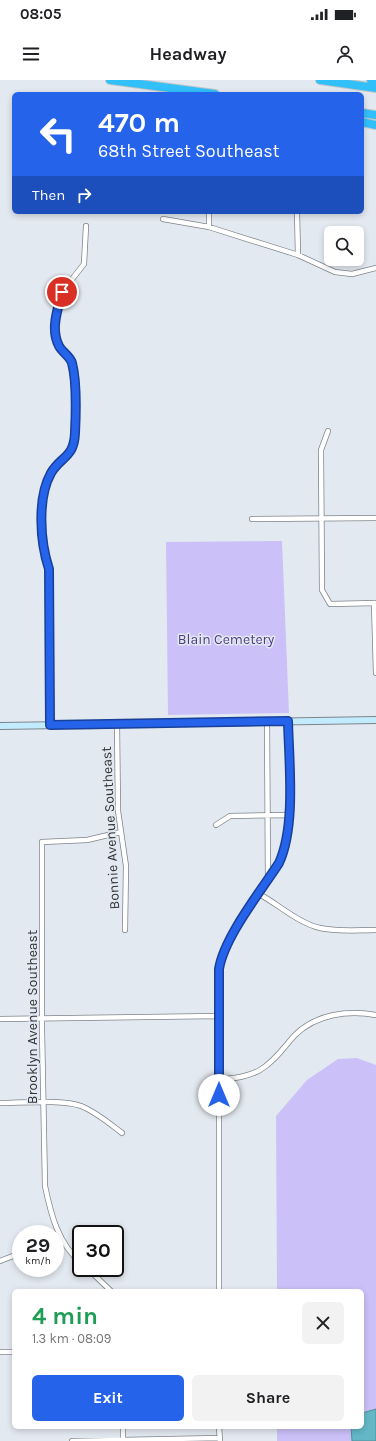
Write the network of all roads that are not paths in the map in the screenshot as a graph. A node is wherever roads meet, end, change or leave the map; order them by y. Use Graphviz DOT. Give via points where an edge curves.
graph roads {
  1 [pos="104,80"];
  2 [pos="110,80"];
  3 [pos="320,80"];
  4 [pos="372,80"];
  5 [pos="376,80"];
  6 [pos="376,88"];
  7 [pos="179,92"];
  8 [pos="200,92"];
  9 [pos="364,113"];
  10 [pos="376,115"];
  11 [pos="364,122"];
  12 [pos="376,125"];
  13 [pos="209,214"];
  14 [pos="298,214"];
  15 [pos="163,219"];
  16 [pos="86,226"];
  17 [pos="209,226"];
  18 [pos="298,255"];
  19 [pos="376,268"];
  20 [pos="328,431"];
  21 [pos="322,518"];
  22 [pos="376,518"];
  23 [pos="252,519"];
  24 [pos="375,603"];
  25 [pos="376,673"];
  26 [pos="376,720"];
  27 [pos="267,721"];
  28 [pos="288,721"];
  29 [pos="117,724"];
  30 [pos="50,725"];
  31 [pos="0,726"];
  32 [pos="267,815"];
  33 [pos="289,815"];
  34 [pos="216,825"];
  35 [pos="121,832"];
  36 [pos="268,881"];
  37 [pos="260,894"];
  38 [pos="125,930"];
  39 [pos="376,930"];
  40 [pos="376,1015"];
  41 [pos="219,1016"];
  42 [pos="0,1019"];
  43 [pos="43,1019"];
  44 [pos="219,1080"];
  45 [pos="0,1103"];
  46 [pos="43,1103"];
  47 [pos="122,1133"];
  48 [pos="54,1225"];
  49 [pos="64,1244"];
  50 [pos="72,1253"];
  51 [pos="12,1256"];
  52 [pos="0,1261"];
  53 [pos="96,1277"];
  54 [pos="109,1289"];
  55 [pos="219,1289"];
  56 [pos="0,1352"];
  57 [pos="12,1352"];
  58 [pos="123,1429"];
  59 [pos="219,1429"];
  60 [pos="219,1440"];
  61 [pos="72,1441"];
  62 [pos="123,1441"];
  1 -- 7 [label="highway"];
  2 -- 8 [label="highway"];
  3 -- 6 [label="highway"];
  4 -- 5 [label="highway"];
  9 -- 10 [label="highway"];
  11 -- 12 [label="highway"];
  13 -- 17 [label="street"];
  14 -- 18 [label="street"];
  15 -- 17 [label="street"];
  16 -- 30 [label="street" via="84,264 62,292 54,322 59,345 72,361 75,433 73,450 52,472 43,491 43,552 49,569"];
  17 -- 18 [label="street"];
  18 -- 19 [label="street" via="334,272 352,274"];
  20 -- 21 [label="street" via="321,450"];
  21 -- 22 [label="street"];
  21 -- 23 [label="street"];
  21 -- 24 [label="street" via="322,590 330,604"];
  24 -- 25 [label="street"];
  26 -- 28 [label="main road"];
  27 -- 28 [label="main road"];
  27 -- 29 [label="main road"];
  27 -- 32 [label="street"];
  28 -- 33 [label="street"];
  29 -- 30 [label="main road"];
  29 -- 35 [label="street, Bonnie Avenue Southeast" via="117,790"];
  30 -- 31 [label="main road"];
  32 -- 33 [label="street"];
  32 -- 34 [label="street" via="230,816"];
  32 -- 36 [label="street"];
  33 -- 36 [label="street" via="285,850"];
  35 -- 38 [label="street, Bonnie Avenue Southeast" via="126,866"];
  35 -- 43 [label="street, Brooklyn Avenue Southeast" via="87,840 42,842"];
  36 -- 37 [label="street"];
  37 -- 39 [label="street" via="319,928 339,931"];
  37 -- 41 [label="street" via="221,956"];
  40 -- 44 [label="street" via="360,1012 342,1013 324,1018 297,1034 260,1070 240,1077"];
  41 -- 43 [label="street"];
  41 -- 44 [label="street"];
  42 -- 43 [label="street"];
  43 -- 46 [label="street, Brooklyn Avenue Southeast"];
  44 -- 55 [label="street"];
  45 -- 46 [label="street"];
  46 -- 47 [label="street" via="81,1106"];
  46 -- 48 [label="street, Brooklyn Avenue Southeast" via="45,1186"];
  49 -- 50 [label="street, Brooklyn Avenue Southeast"];
  51 -- 52 [label="street"];
  53 -- 54 [label="street"];
  56 -- 57 [label="street"];
  58 -- 62 [label="street"];
  59 -- 60 [label="street"];
  60 -- 62 [label="street"];
  61 -- 62 [label="street"];
}
